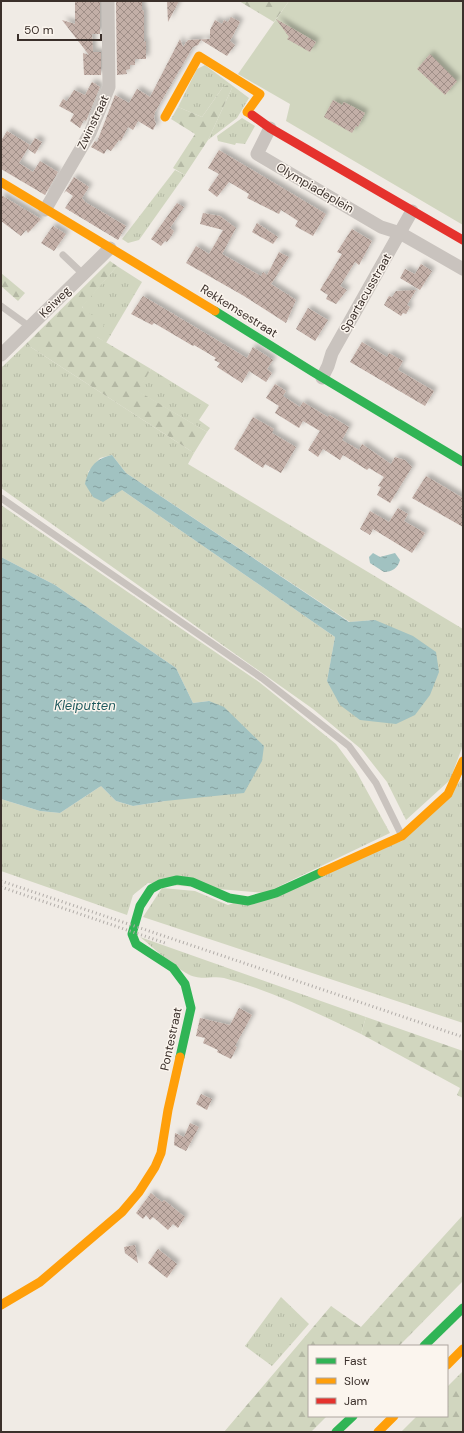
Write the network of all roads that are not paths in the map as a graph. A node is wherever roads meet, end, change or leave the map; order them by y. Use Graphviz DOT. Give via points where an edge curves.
graph roads {
  1 [pos="108,1"];
  2 [pos="165,117"];
  3 [pos="270,128"];
  4 [pos="1,182"];
  5 [pos="45,210"];
  6 [pos="412,211"];
  7 [pos="400,233"];
  8 [pos="463,240"];
  9 [pos="110,248"];
  10 [pos="63,255"];
  11 [pos="463,269"];
  12 [pos="83,274"];
  13 [pos="1,306"];
  14 [pos="30,327"];
  15 [pos="1,355"];
  16 [pos="318,375"];
  17 [pos="463,462"];
  18 [pos="1,498"];
  19 [pos="463,761"];
  20 [pos="402,836"];
  21 [pos="1,1305"];
  22 [pos="463,1308"];
  23 [pos="425,1345"];
  24 [pos="463,1349"];
  25 [pos="448,1364"];
  26 [pos="351,1417"];
  27 [pos="393,1417"];
  28 [pos="336,1432"];
  29 [pos="378,1432"];
  1 -- 5 [label="street, Zwinstraat" via="108,87 90,133"];
  2 -- 3 [label="main road" via="199,56 260,94 247,112"];
  3 -- 6 [label="main road"];
  3 -- 7 [label="street, Olympiadeplein" via="257,154 381,227"];
  4 -- 5 [label="main road, Rekkemsestraat"];
  5 -- 9 [label="main road, Rekkemsestraat"];
  6 -- 7 [label="street"];
  6 -- 8 [label="main road"];
  7 -- 11 [label="street, Olympiadeplein"];
  7 -- 16 [label="street, Spartacusstraat" via="332,353 320,362"];
  9 -- 12 [label="street, Keiweg"];
  9 -- 16 [label="main road, Rekkemsestraat"];
  10 -- 12 [label="lane"];
  12 -- 14 [label="street, Keiweg"];
  13 -- 14 [label="lane"];
  14 -- 15 [label="street, Keiweg"];
  16 -- 17 [label="main road, Rekkemsestraat"];
  18 -- 20 [label="lane" via="262,678 349,746 376,783"];
  19 -- 20 [label="main road, Pontestraat" via="448,794"];
  20 -- 21 [label="main road, Pontestraat" via="276,893 248,901 229,898 192,882 177,880 160,884 145,896 136,915 132,932 136,944 170,965 182,978 190,996 191,1008 161,1153 147,1179 122,1212 40,1282"];
  22 -- 23 [label="main road"];
  24 -- 25 [label="main road"];
  26 -- 28 [label="main road"];
  27 -- 29 [label="main road"];
}
